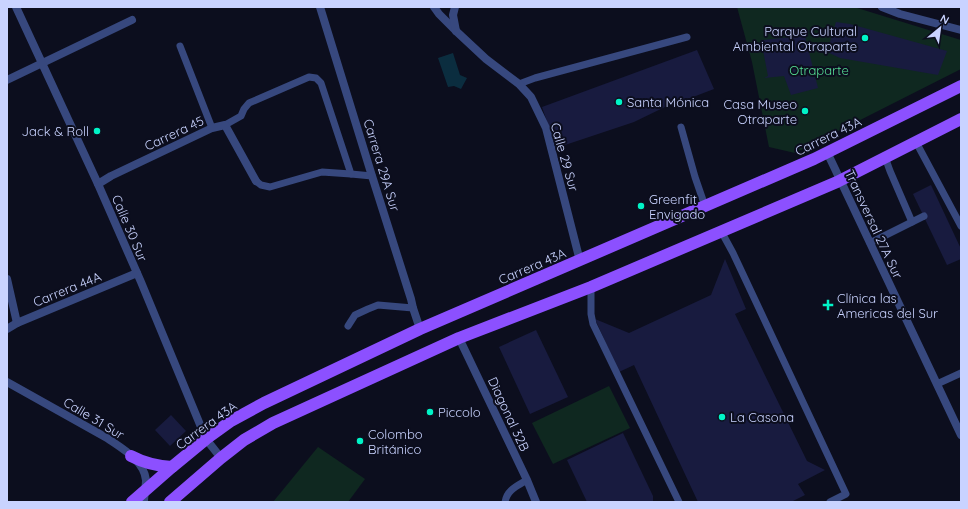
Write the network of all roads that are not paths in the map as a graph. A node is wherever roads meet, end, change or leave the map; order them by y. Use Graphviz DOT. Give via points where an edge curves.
graph roads {
  1 [pos="16,7"];
  2 [pos="320,7"];
  3 [pos="434,7"];
  4 [pos="456,7"];
  5 [pos="882,7"];
  6 [pos="132,20"];
  7 [pos="961,30"];
  8 [pos="456,31"];
  9 [pos="687,37"];
  10 [pos="180,46"];
  11 [pos="43,63"];
  12 [pos="7,80"];
  13 [pos="519,84"];
  14 [pos="961,86"];
  15 [pos="961,119"];
  16 [pos="225,125"];
  17 [pos="681,126"];
  18 [pos="212,128"];
  19 [pos="916,142"];
  20 [pos="827,152"];
  21 [pos="885,157"];
  22 [pos="351,174"];
  23 [pos="372,176"];
  24 [pos="840,180"];
  25 [pos="256,181"];
  26 [pos="98,184"];
  27 [pos="949,204"];
  28 [pos="705,206"];
  29 [pos="942,208"];
  30 [pos="924,216"];
  31 [pos="912,222"];
  32 [pos="961,226"];
  33 [pos="721,231"];
  34 [pos="870,243"];
  35 [pos="580,261"];
  36 [pos="137,273"];
  37 [pos="7,279"];
  38 [pos="591,286"];
  39 [pos="413,308"];
  40 [pos="17,323"];
  41 [pos="348,326"];
  42 [pos="7,329"];
  43 [pos="420,330"];
  44 [pos="459,338"];
  45 [pos="961,373"];
  46 [pos="7,382"];
  47 [pos="936,384"];
  48 [pos="961,435"];
  49 [pos="206,439"];
  50 [pos="131,456"];
  51 [pos="221,458"];
  52 [pos="172,467"];
  53 [pos="527,480"];
  54 [pos="144,497"];
  55 [pos="132,502"];
  56 [pos="170,502"];
  57 [pos="505,502"];
  58 [pos="536,502"];
  59 [pos="679,502"];
  60 [pos="830,502"];
  1 -- 11 [label="street, Calle 30 Sur"];
  2 -- 23 [label="street, Carrera 29A Sur"];
  3 -- 8 [label="street, Calle 29 Sur"];
  4 -- 8 [label="street" via="453,15"];
  5 -- 7 [label="street"];
  6 -- 11 [label="street"];
  8 -- 13 [label="street, Calle 29 Sur" via="486,60"];
  9 -- 13 [label="lane"];
  10 -- 18 [label="lane"];
  11 -- 12 [label="street"];
  11 -- 26 [label="street, Calle 30 Sur"];
  13 -- 35 [label="street, Calle 29 Sur" via="531,97 546,128"];
  14 -- 20 [label="main road, Carrera 43A"];
  15 -- 19 [label="main road"];
  16 -- 18 [label="street, Carrera 45"];
  16 -- 22 [label="lane" via="241,116 249,103 309,77 316,78 321,83"];
  16 -- 25 [label="street, Carrera 45"];
  17 -- 28 [label="lane"];
  18 -- 26 [label="street, Carrera 45"];
  19 -- 21 [label="main road"];
  19 -- 27 [label="lane"];
  20 -- 24 [label="street, Transversal 27A Sur"];
  20 -- 28 [label="main road, Carrera 43A"];
  21 -- 24 [label="main road"];
  21 -- 31 [label="lane"];
  22 -- 23 [label="lane"];
  22 -- 25 [label="lane" via="322,172 270,187"];
  23 -- 39 [label="street, Carrera 29A Sur"];
  24 -- 33 [label="main road"];
  24 -- 34 [label="street, Transversal 27A Sur"];
  26 -- 36 [label="street, Calle 30 Sur"];
  27 -- 29 [label="lane"];
  27 -- 32 [label="lane"];
  28 -- 35 [label="main road, Carrera 43A"];
  30 -- 31 [label="lane"];
  31 -- 34 [label="lane"];
  33 -- 38 [label="main road"];
  33 -- 60 [label="lane" via="846,494"];
  34 -- 47 [label="street, Transversal 27A Sur"];
  35 -- 43 [label="main road, Carrera 43A"];
  36 -- 40 [label="street, Carrera 44A"];
  36 -- 49 [label="street, Calle 30 Sur"];
  37 -- 40 [label="street"];
  38 -- 44 [label="main road"];
  38 -- 59 [label="lane" via="593,324"];
  39 -- 41 [label="lane" via="378,305 354,315"];
  39 -- 43 [label="street, Carrera 29A Sur"];
  40 -- 42 [label="street, Carrera 44A"];
  43 -- 49 [label="main road, Carrera 43A" via="264,402"];
  44 -- 51 [label="main road" via="273,423 244,440"];
  44 -- 53 [label="street, Diagonal 32B"];
  45 -- 47 [label="lane"];
  46 -- 50 [label="street, Calle 31 Sur" via="107,438"];
  47 -- 48 [label="street, Transversal 27A Sur"];
  49 -- 51 [label="street, Calle 30 Sur"];
  49 -- 52 [label="main road, Carrera 43A"];
  50 -- 52 [label="main road" via="150,464"];
  50 -- 54 [label="street, Calle 31 Sur" via="140,465 146,478"];
  51 -- 56 [label="main road"];
  52 -- 54 [label="main road, Carrera 43A"];
  53 -- 57 [label="lane" via="514,487 506,496"];
  53 -- 58 [label="street, Diagonal 32B"];
  54 -- 55 [label="main road, Carrera 43A"];
}
